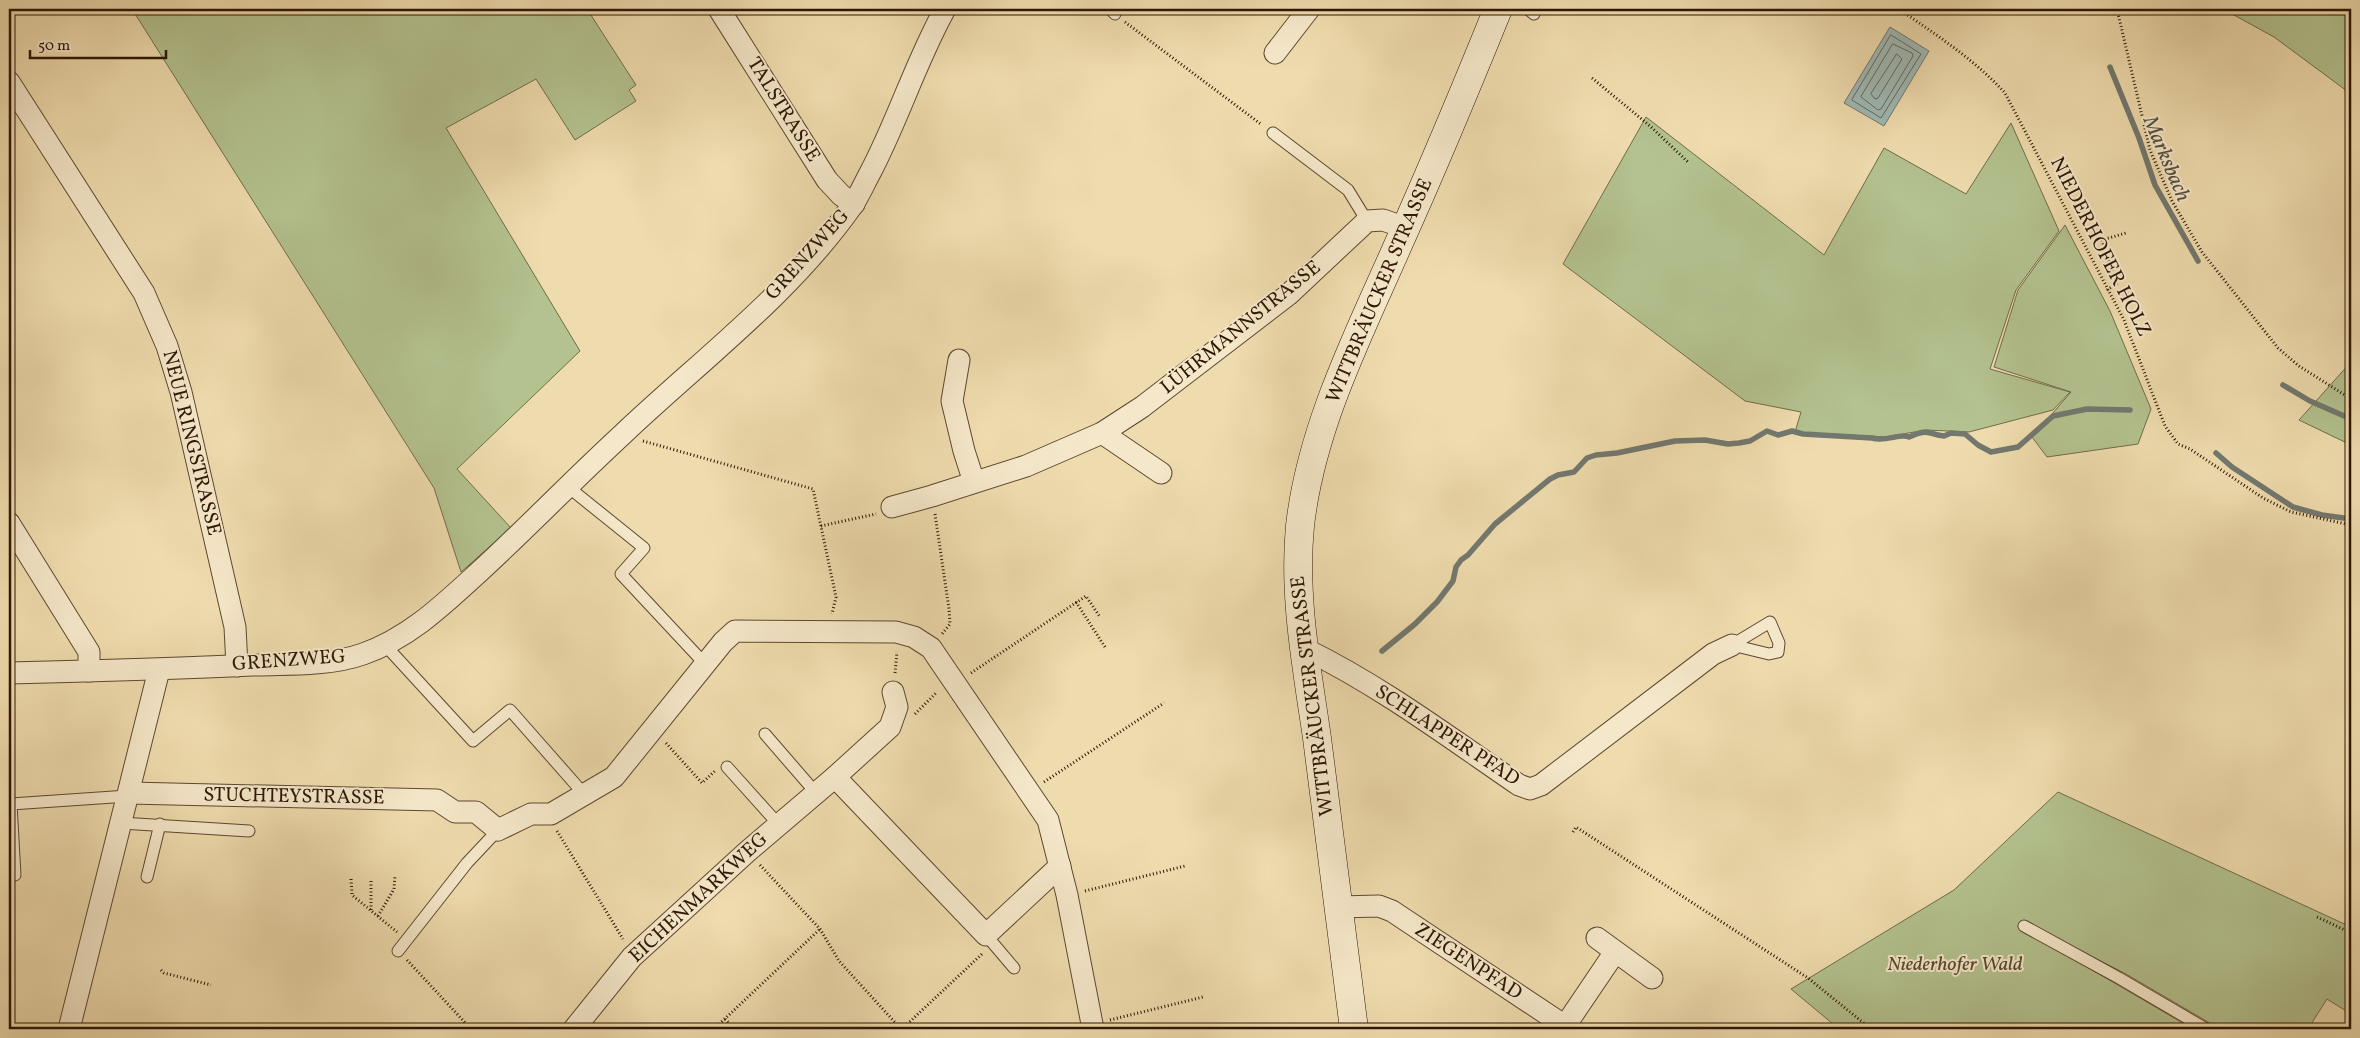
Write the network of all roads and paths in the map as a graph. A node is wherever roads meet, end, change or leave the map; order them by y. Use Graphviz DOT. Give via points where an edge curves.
graph roads {
  1 [pos="719,9"];
  2 [pos="945,9"];
  3 [pos="1309,9"];
  4 [pos="1498,9"];
  5 [pos="1899,9"];
  6 [pos="2117,9"];
  7 [pos="1113,12"];
  8 [pos="1275,54"];
  9 [pos="1592,78"];
  10 [pos="9,82"];
  11 [pos="1273,132"];
  12 [pos="1689,163"];
  13 [pos="854,204"];
  14 [pos="1367,221"];
  15 [pos="1406,228"];
  16 [pos="2126,233"];
  17 [pos="2107,290"];
  18 [pos="960,360"];
  19 [pos="2351,399"];
  20 [pos="625,432"];
  21 [pos="1102,433"];
  22 [pos="1161,473"];
  23 [pos="974,482"];
  24 [pos="567,486"];
  25 [pos="932,496"];
  26 [pos="892,507"];
  27 [pos="9,523"];
  28 [pos="2351,525"];
  29 [pos="821,526"];
  30 [pos="1076,602"];
  31 [pos="1100,618"];
  32 [pos="828,631"];
  33 [pos="896,632"];
  34 [pos="386,645"];
  35 [pos="1732,645"];
  36 [pos="1105,647"];
  37 [pos="932,648"];
  38 [pos="1305,649"];
  39 [pos="705,664"];
  40 [pos="237,666"];
  41 [pos="158,670"];
  42 [pos="90,671"];
  43 [pos="9,673"];
  44 [pos="947,687"];
  45 [pos="893,692"];
  46 [pos="1164,702"];
  47 [pos="915,714"];
  48 [pos="653,730"];
  49 [pos="766,734"];
  50 [pos="727,767"];
  51 [pos="835,777"];
  52 [pos="1029,792"];
  53 [pos="816,793"];
  54 [pos="584,794"];
  55 [pos="128,795"];
  56 [pos="551,814"];
  57 [pos="121,823"];
  58 [pos="160,824"];
  59 [pos="779,825"];
  60 [pos="498,830"];
  61 [pos="249,831"];
  62 [pos="1573,832"];
  63 [pos="748,851"];
  64 [pos="1060,866"];
  65 [pos="1185,866"];
  66 [pos="15,875"];
  67 [pos="395,875"];
  68 [pos="147,877"];
  69 [pos="352,879"];
  70 [pos="371,880"];
  71 [pos="1067,895"];
  72 [pos="1339,907"];
  73 [pos="371,911"];
  74 [pos="378,916"];
  75 [pos="2318,916"];
  76 [pos="2024,926"];
  77 [pos="820,930"];
  78 [pos="2351,933"];
  79 [pos="1597,938"];
  80 [pos="990,939"];
  81 [pos="407,940"];
  82 [pos="398,951"];
  83 [pos="1615,952"];
  84 [pos="632,957"];
  85 [pos="1014,968"];
  86 [pos="161,970"];
  87 [pos="1652,978"];
  88 [pos="211,985"];
  89 [pos="1203,997"];
  90 [pos="725,1019"];
  91 [pos="1093,1027"];
  92 [pos="69,1029"];
  93 [pos="471,1029"];
  94 [pos="574,1029"];
  95 [pos="714,1029"];
  96 [pos="735,1029"];
  97 [pos="902,1029"];
  98 [pos="1354,1029"];
  99 [pos="1872,1029"];
  100 [pos="2206,1029"];
  1 -- 13 [label="street, TALSTRASSE" via="827,180"];
  2 -- 13 [label="street, GRENZWEG" via="932,32 889,138"];
  3 -- 8 [label="street"];
  4 -- 15 [label="main road, WITTBRÄUCKER STRASSE"];
  5 -- 17 [label="path, NIEDERHOFER HOLZ" via="1965,56 2005,92"];
  6 -- 19 [label="path" via="2150,150 2172,201 2202,252 2278,348 2299,366"];
  7 -- 11 [label="path"];
  9 -- 12 [label="path"];
  10 -- 40 [label="street, NEUE RINGSTRASSE" via="144,293 167,346 182,392 235,627"];
  11 -- 14 [label="lane" via="1348,190"];
  13 -- 20 [label="street, GRENZWEG" via="816,252 768,301"];
  14 -- 15 [label="street" via="1383,220"];
  14 -- 21 [label="street, LÜHRMANNSTRASSE" via="1288,295 1142,407"];
  15 -- 38 [label="main road, WITTBRÄUCKER STRASSE" via="1348,358 1312,467 1299,545"];
  16 -- 17 [label="path" via="2102,240 2116,284"];
  17 -- 28 [label="path, NIEDERHOFER HOLZ" via="2124,320 2158,411 2178,444 2263,498 2292,512"];
  18 -- 23 [label="street" via="952,401"];
  20 -- 24 [label="street, GRENZWEG"];
  20 -- 29 [label="path" via="634,439 813,489"];
  21 -- 22 [label="street"];
  21 -- 23 [label="street, LÜHRMANNSTRASSE" via="1026,466"];
  23 -- 25 [label="street, LÜHRMANNSTRASSE"];
  24 -- 34 [label="street, GRENZWEG" via="436,612"];
  24 -- 39 [label="lane" via="644,548 621,574"];
  25 -- 26 [label="street, LÜHRMANNSTRASSE"];
  25 -- 37 [label="path" via="950,624"];
  26 -- 29 [label="path" via="886,512"];
  27 -- 42 [label="street" via="89,652"];
  29 -- 32 [label="path" via="836,597"];
  30 -- 31 [label="path" via="1086,596"];
  30 -- 36 [label="path"];
  30 -- 44 [label="path"];
  32 -- 33 [label="street"];
  32 -- 39 [label="street" via="735,631"];
  33 -- 37 [label="street" via="914,637"];
  33 -- 45 [label="path"];
  34 -- 40 [label="street, GRENZWEG" via="359,656 325,662"];
  34 -- 54 [label="lane" via="473,741 510,710"];
  35 -- 38 [label="street, SCHLAPPER PFAD" via="1713,654 1540,785 1530,789 1519,785 1412,712"];
  37 -- 44 [label="street"];
  38 -- 72 [label="main road, WITTBRÄUCKER STRASSE"];
  39 -- 48 [label="street"];
  40 -- 41 [label="street, GRENZWEG"];
  41 -- 42 [label="street, GRENZWEG"];
  41 -- 55 [label="street"];
  42 -- 43 [label="street, GRENZWEG"];
  44 -- 47 [label="path"];
  44 -- 52 [label="street"];
  45 -- 51 [label="street, EICHENMARKWEG" via="896,707 890,727"];
  46 -- 52 [label="path"];
  48 -- 50 [label="path" via="702,783 722,764"];
  48 -- 54 [label="street" via="614,777"];
  49 -- 53 [label="lane"];
  50 -- 59 [label="lane"];
  51 -- 53 [label="street, EICHENMARKWEG"];
  51 -- 80 [label="street"];
  52 -- 64 [label="street" via="1048,820"];
  53 -- 59 [label="street, EICHENMARKWEG"];
  54 -- 56 [label="street"];
  55 -- 57 [label="street"];
  55 -- 60 [label="street, STUCHTEYSTRASSE" via="437,800 455,812 476,812"];
  55 -- 66 [label="lane, STUCHTEYSTRASSE" via="11,804"];
  56 -- 60 [label="street" via="531,814"];
  56 -- 84 [label="path" via="553,824"];
  57 -- 58 [label="lane"];
  57 -- 92 [label="street"];
  58 -- 61 [label="lane"];
  58 -- 68 [label="lane"];
  59 -- 63 [label="street, EICHENMARKWEG"];
  60 -- 81 [label="lane" via="467,863"];
  62 -- 99 [label="path" via="1576,827 1808,978"];
  63 -- 77 [label="path"];
  63 -- 84 [label="street, EICHENMARKWEG"];
  64 -- 71 [label="street"];
  64 -- 80 [label="street"];
  65 -- 71 [label="path"];
  67 -- 74 [label="path" via="394,889"];
  69 -- 73 [label="path" via="352,895"];
  70 -- 73 [label="path"];
  71 -- 91 [label="street"];
  72 -- 83 [label="street, ZIEGENPFAD" via="1384,907 1565,1026"];
  72 -- 98 [label="main road, WITTBRÄUCKER STRASSE"];
  73 -- 74 [label="path"];
  74 -- 81 [label="path"];
  75 -- 78 [label="path"];
  76 -- 100 [label="lane"];
  77 -- 90 [label="path"];
  77 -- 97 [label="path" via="839,961"];
  79 -- 83 [label="street"];
  80 -- 85 [label="lane"];
  80 -- 97 [label="path"];
  81 -- 82 [label="lane"];
  82 -- 93 [label="path"];
  83 -- 87 [label="street"];
  84 -- 94 [label="street, EICHENMARKWEG"];
  86 -- 88 [label="path"];
  89 -- 91 [label="path"];
  90 -- 95 [label="path"];
  90 -- 96 [label="path"];
}
